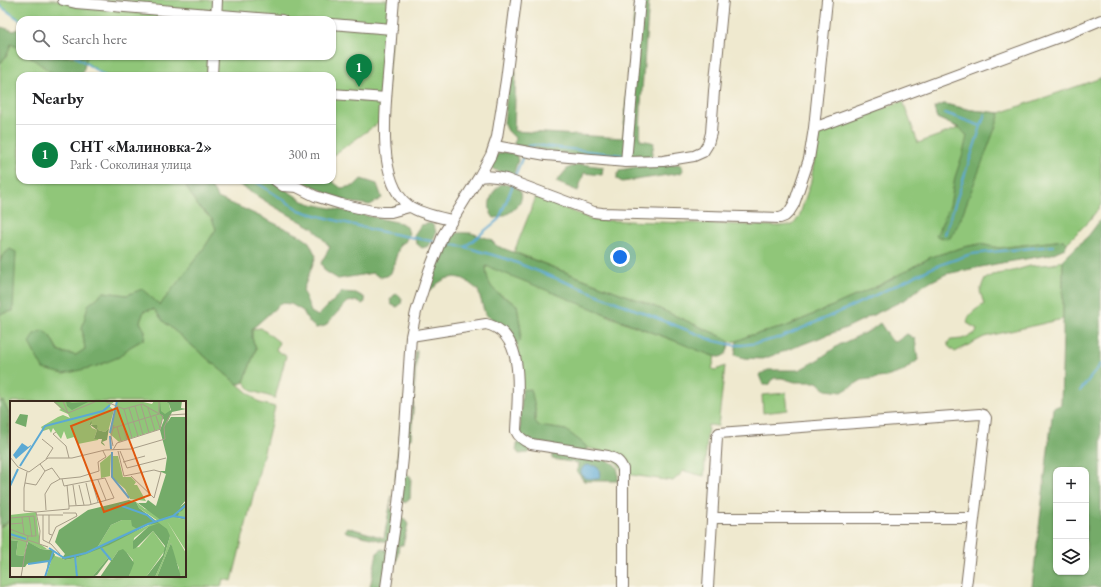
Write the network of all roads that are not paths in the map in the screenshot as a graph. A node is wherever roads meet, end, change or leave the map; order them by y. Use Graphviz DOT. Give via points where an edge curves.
graph roads {
  1 [pos="63,0"];
  2 [pos="218,0"];
  3 [pos="394,0"];
  4 [pos="516,0"];
  5 [pos="640,0"];
  6 [pos="723,0"];
  7 [pos="827,0"];
  8 [pos="206,16"];
  9 [pos="216,16"];
  10 [pos="1101,20"];
  11 [pos="336,24"];
  12 [pos="392,29"];
  13 [pos="213,60"];
  14 [pos="212,72"];
  15 [pos="336,94"];
  16 [pos="386,98"];
  17 [pos="814,128"];
  18 [pos="494,146"];
  19 [pos="626,162"];
  20 [pos="479,177"];
  21 [pos="280,184"];
  22 [pos="409,206"];
  23 [pos="451,220"];
  24 [pos="411,336"];
  25 [pos="712,518"];
  26 [pos="974,518"];
  27 [pos="386,587"];
  28 [pos="623,587"];
  29 [pos="708,587"];
  30 [pos="966,587"];
  1 -- 8 [label="street"];
  2 -- 9 [label="street"];
  3 -- 12 [label="street"];
  4 -- 18 [label="street" via="506,80"];
  5 -- 19 [label="street"];
  6 -- 19 [label="street" via="708,144 703,152 694,156 663,161"];
  7 -- 17 [label="street"];
  10 -- 17 [label="street"];
  11 -- 12 [label="street"];
  12 -- 16 [label="street"];
  13 -- 14 [label="street"];
  15 -- 16 [label="street"];
  16 -- 22 [label="street" via="384,119 390,175 399,196"];
  17 -- 20 [label="street" via="809,159 794,204 785,216 780,218 594,212 506,179"];
  18 -- 19 [label="street" via="546,155"];
  18 -- 20 [label="street"];
  20 -- 23 [label="street"];
  21 -- 22 [label="street" via="297,187 341,204 372,211 391,212"];
  22 -- 23 [label="street"];
  23 -- 24 [label="street" via="429,271"];
  24 -- 27 [label="street" via="403,458"];
  24 -- 28 [label="street" via="493,325 508,340 516,362 518,435 531,444 608,456 620,462 623,470"];
  25 -- 26 [label="street"];
  25 -- 26 [label="street" via="719,433 980,414 986,418"];
  25 -- 29 [label="street"];
  26 -- 30 [label="street"];
}
